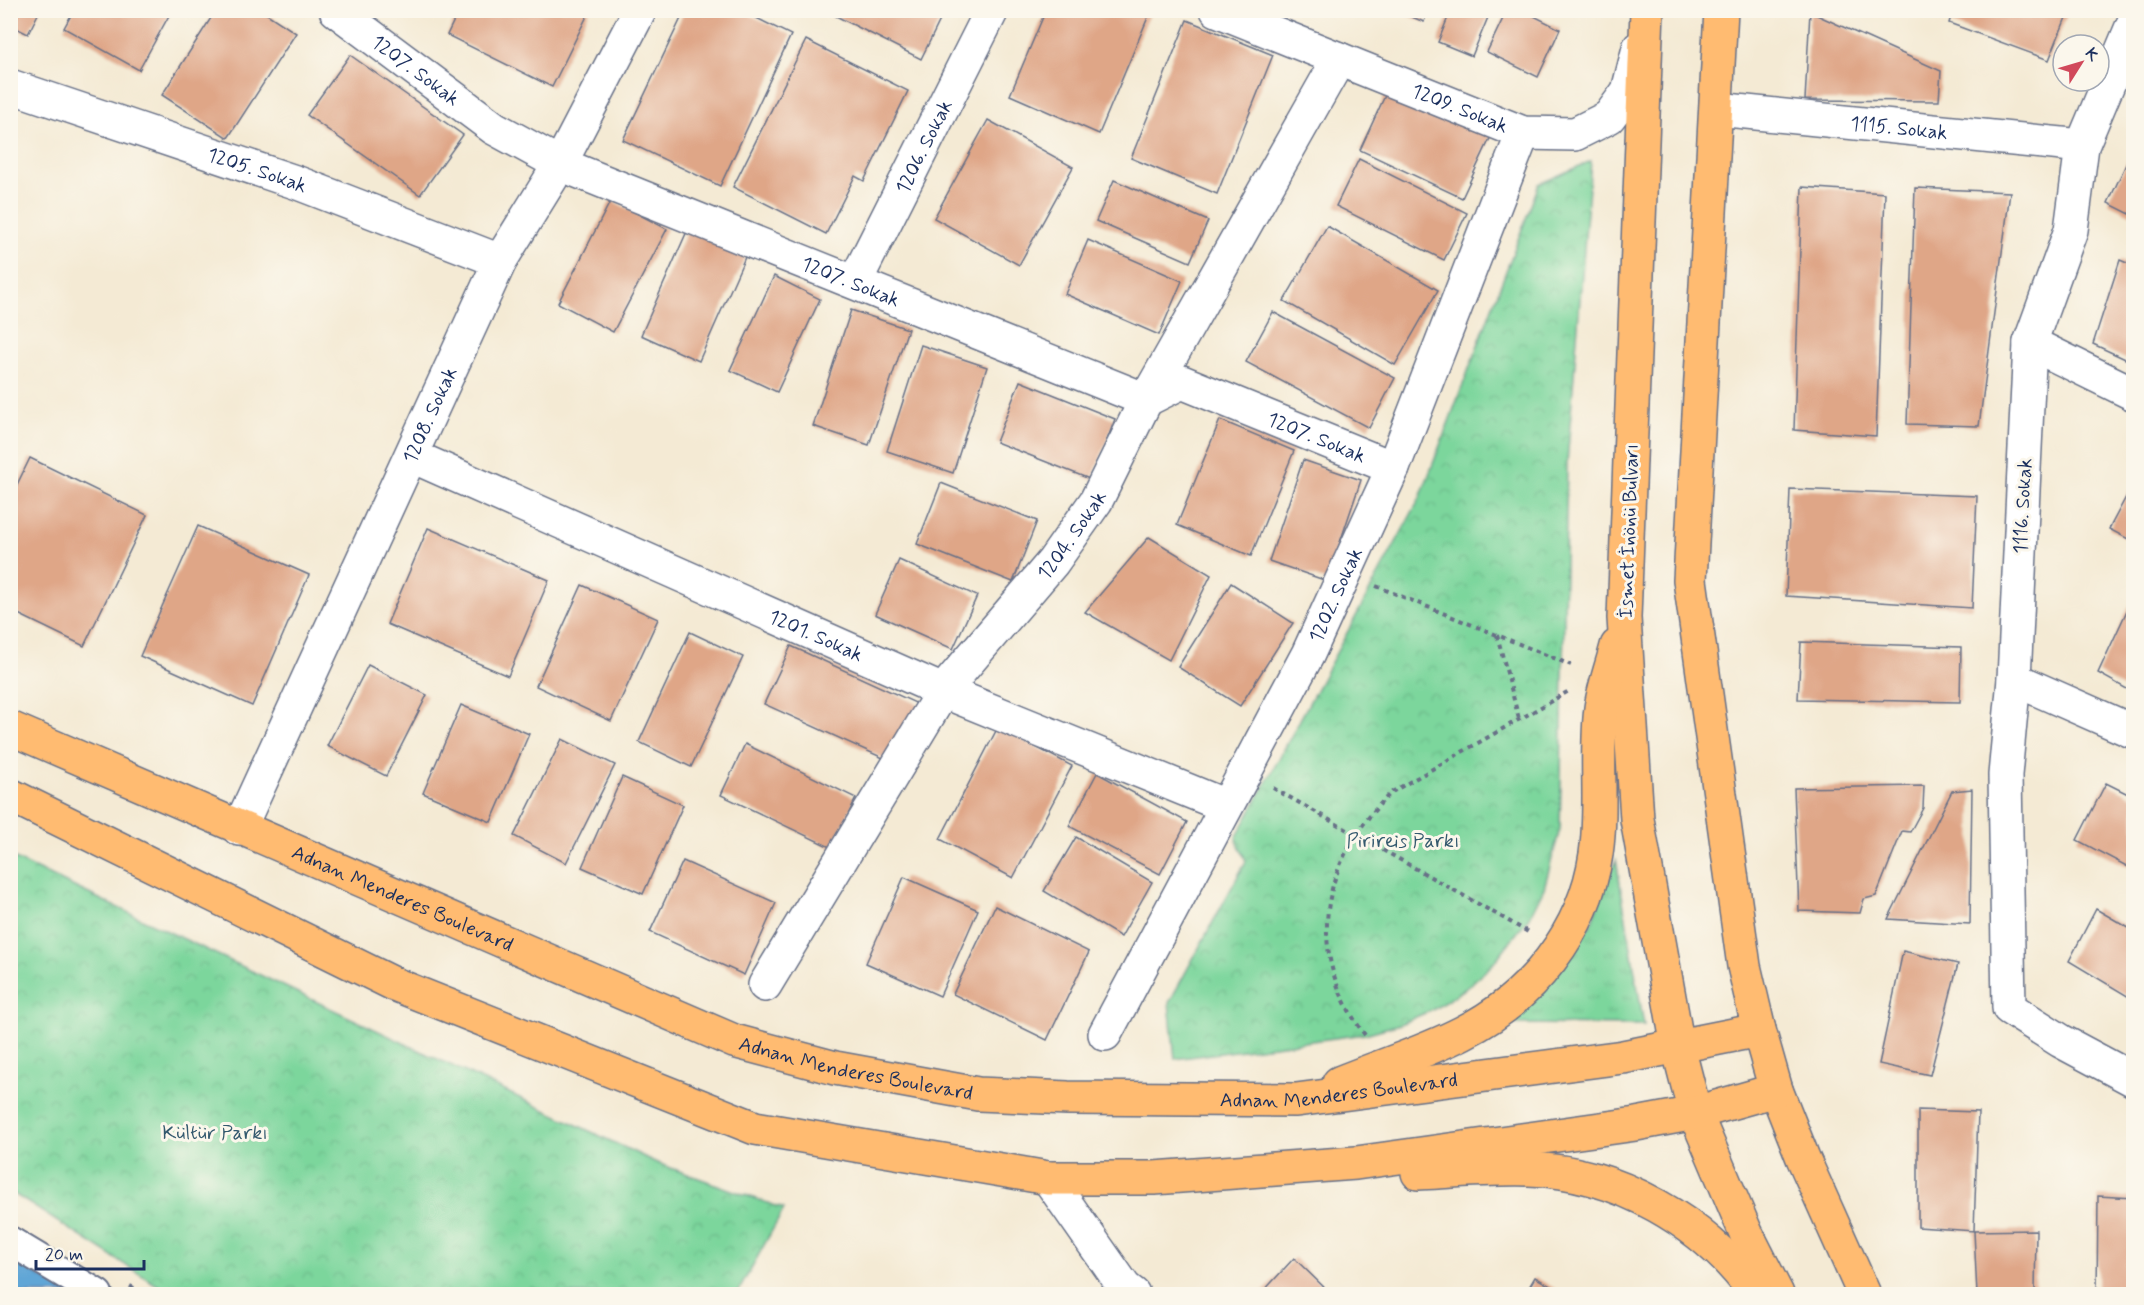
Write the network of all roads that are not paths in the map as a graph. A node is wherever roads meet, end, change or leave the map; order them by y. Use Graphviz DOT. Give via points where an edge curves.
graph roads {
  1 [pos="336,10"];
  2 [pos="640,10"];
  3 [pos="992,10"];
  4 [pos="1217,10"];
  5 [pos="1721,10"];
  6 [pos="1646,15"];
  7 [pos="2133,24"];
  8 [pos="1339,59"];
  9 [pos="10,86"];
  10 [pos="1717,110"];
  11 [pos="1523,133"];
  12 [pos="2082,146"];
  13 [pos="560,164"];
  14 [pos="500,261"];
  15 [pos="855,282"];
  16 [pos="2030,343"];
  17 [pos="2133,394"];
  18 [pos="1146,400"];
  19 [pos="412,456"];
  20 [pos="1393,468"];
  21 [pos="1624,618"];
  22 [pos="2014,679"];
  23 [pos="943,692"];
  24 [pos="10,728"];
  25 [pos="2133,732"];
  26 [pos="10,795"];
  27 [pos="1226,806"];
  28 [pos="239,829"];
  29 [pos="765,985"];
  30 [pos="1760,1030"];
  31 [pos="1105,1034"];
  32 [pos="1678,1047"];
  33 [pos="2133,1080"];
  34 [pos="1776,1090"];
  35 [pos="1296,1100"];
  36 [pos="1695,1113"];
  37 [pos="1356,1163"];
  38 [pos="1048,1178"];
  39 [pos="10,1241"];
  40 [pos="98,1294"];
  41 [pos="1134,1294"];
  42 [pos="1756,1294"];
  43 [pos="1778,1294"];
  44 [pos="1864,1294"];
  1 -- 13 [label="street, 1207. Sokak" via="494,128"];
  2 -- 13 [label="street, 1208. Sokak"];
  3 -- 15 [label="street, 1206. Sokak"];
  4 -- 8 [label="street, 1209. Sokak"];
  5 -- 10 [label="main road"];
  6 -- 11 [label="street, 1209. Sokak" via="1628,91 1609,117 1575,134"];
  6 -- 21 [label="main road, İsmet İnönü Bulvarı"];
  7 -- 12 [label="street, 1116. Sokak"];
  8 -- 11 [label="street, 1209. Sokak"];
  8 -- 18 [label="street, 1204. Sokak"];
  9 -- 14 [label="street, 1205. Sokak" via="298,183"];
  10 -- 12 [label="street, 1115. Sokak"];
  10 -- 30 [label="main road" via="1690,580 1743,954"];
  11 -- 20 [label="street, 1202. Sokak"];
  12 -- 16 [label="street, 1116. Sokak" via="2071,230"];
  13 -- 14 [label="street, 1208. Sokak"];
  13 -- 15 [label="street, 1207. Sokak"];
  14 -- 19 [label="street, 1208. Sokak"];
  15 -- 18 [label="street, 1207. Sokak"];
  16 -- 17 [label="street"];
  16 -- 22 [label="street, 1116. Sokak"];
  18 -- 20 [label="street, 1207. Sokak" via="1182,382"];
  18 -- 23 [label="street, 1204. Sokak" via="1096,501 1053,562"];
  19 -- 23 [label="street, 1201. Sokak"];
  19 -- 28 [label="street, 1208. Sokak"];
  20 -- 27 [label="street, 1202. Sokak" via="1308,654"];
  21 -- 32 [label="main road, İsmet İnönü Bulvarı" via="1637,819"];
  21 -- 35 [label="main road" via="1601,707 1596,853 1577,916 1562,945 1519,996 1491,1017 1461,1034"];
  22 -- 25 [label="street"];
  22 -- 33 [label="street, 1116. Sokak" via="2005,775 2009,1008"];
  23 -- 27 [label="street, 1201. Sokak"];
  23 -- 29 [label="street, 1204. Sokak"];
  24 -- 28 [label="main road, Adnan Menderes Boulevard"];
  26 -- 38 [label="main road" via="394,984 755,1128"];
  27 -- 31 [label="street, 1202. Sokak"];
  28 -- 35 [label="main road, Adnan Menderes Boulevard" via="734,1041 835,1068 978,1094"];
  30 -- 32 [label="main road, Adnan Menderes Boulevard"];
  30 -- 34 [label="main road"];
  32 -- 35 [label="main road, Adnan Menderes Boulevard"];
  32 -- 36 [label="main road, İsmet İnönü Bulvarı"];
  34 -- 36 [label="main road"];
  34 -- 44 [label="main road"];
  36 -- 37 [label="main road"];
  36 -- 43 [label="main road" via="1746,1233"];
  37 -- 38 [label="main road" via="1154,1178"];
  37 -- 42 [label="main road" via="1413,1173 1529,1169 1600,1182 1634,1194 1696,1232"];
  38 -- 41 [label="street" via="1125,1288"];
  39 -- 40 [label="street"];
}
